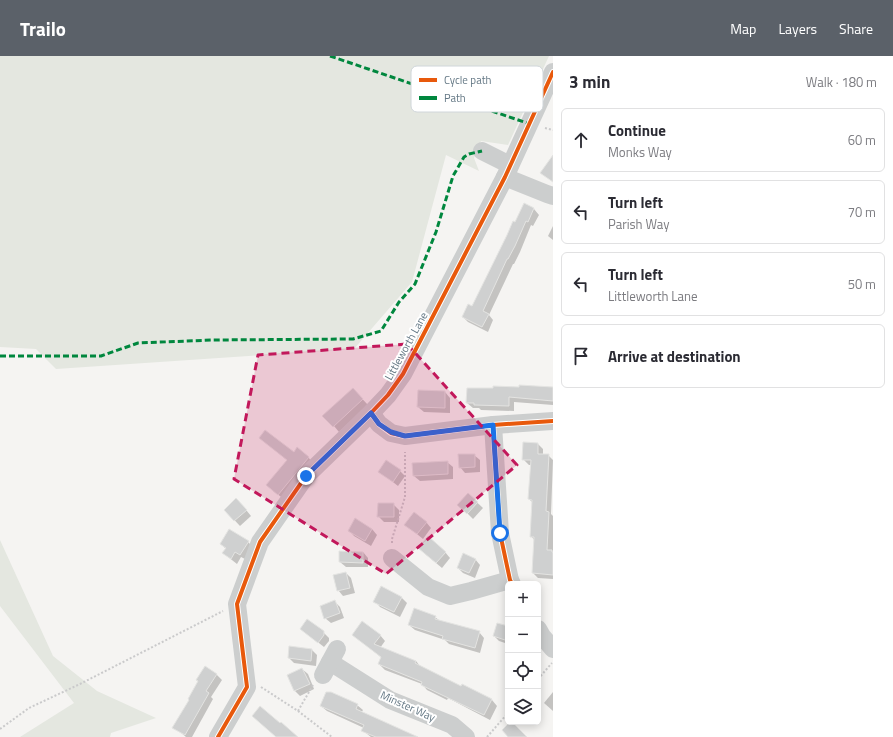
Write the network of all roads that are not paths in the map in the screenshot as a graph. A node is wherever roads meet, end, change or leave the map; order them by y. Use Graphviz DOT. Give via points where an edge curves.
graph roads {
  1 [pos="553,72"];
  2 [pos="543,94"];
  3 [pos="534,112"];
  4 [pos="482,151"];
  5 [pos="507,171"];
  6 [pos="553,196"];
  7 [pos="371,413"];
  8 [pos="553,421"];
  9 [pos="493,425"];
  10 [pos="392,558"];
  11 [pos="511,581"];
  12 [pos="505,583"];
  13 [pos="541,634"];
  14 [pos="553,649"];
  15 [pos="330,662"];
  16 [pos="218,737"];
  17 [pos="466,737"];
  1 -- 2 [label="street, Littleworth Lane"];
  3 -- 5 [label="street, Littleworth Lane"];
  4 -- 5 [label="street"];
  5 -- 6 [label="street"];
  5 -- 7 [label="street, Littleworth Lane" via="403,374"];
  7 -- 9 [label="street" via="379,424 391,432 405,436"];
  7 -- 16 [label="street, Littleworth Lane" via="306,476 260,542 237,604 247,687"];
  8 -- 9 [label="street"];
  9 -- 11 [label="street" via="500,533"];
  10 -- 12 [label="street" via="428,587 450,596"];
  13 -- 14 [label="street"];
  15 -- 17 [label="street, Minster Way" via="390,700 452,725"];
}
